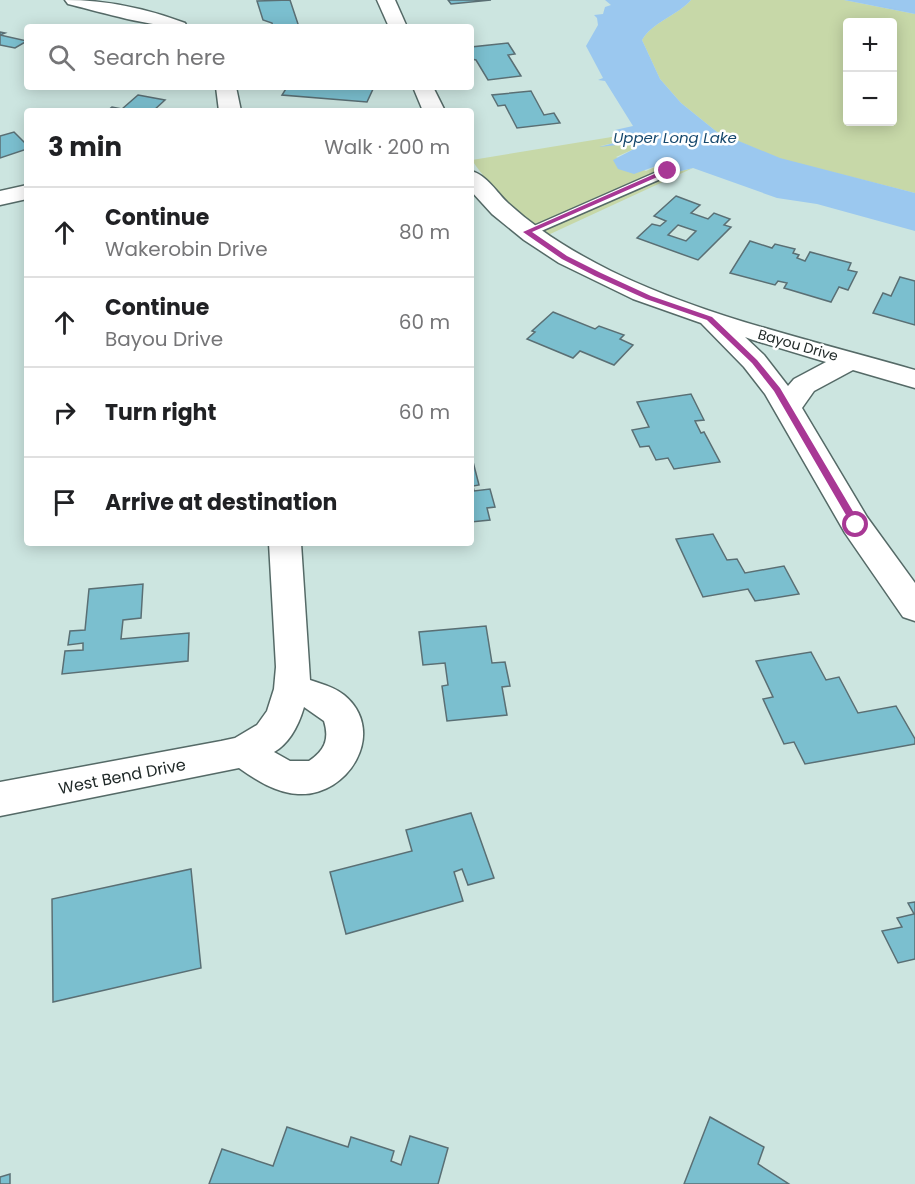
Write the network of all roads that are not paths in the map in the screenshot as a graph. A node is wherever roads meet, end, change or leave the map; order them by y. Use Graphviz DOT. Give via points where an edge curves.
graph roads {
  1 [pos="74,0"];
  2 [pos="386,0"];
  3 [pos="170,24"];
  4 [pos="397,24"];
  5 [pos="226,90"];
  6 [pos="424,90"];
  7 [pos="230,108"];
  8 [pos="433,108"];
  9 [pos="668,171"];
  10 [pos="474,181"];
  11 [pos="24,193"];
  12 [pos="0,198"];
  13 [pos="526,232"];
  14 [pos="710,318"];
  15 [pos="850,360"];
  16 [pos="915,379"];
  17 [pos="788,406"];
  18 [pos="285,546"];
  19 [pos="915,608"];
  20 [pos="292,689"];
  21 [pos="244,751"];
  22 [pos="0,799"];
  1 -- 3 [label="street"];
  2 -- 4 [label="street"];
  5 -- 7 [label="street"];
  6 -- 8 [label="street"];
  9 -- 13 [label="lane"];
  10 -- 13 [label="street, Bayou Drive"];
  11 -- 12 [label="street"];
  13 -- 14 [label="street, Bayou Drive" via="598,275"];
  14 -- 15 [label="street, Bayou Drive"];
  14 -- 17 [label="street" via="754,362"];
  15 -- 16 [label="street, Bayou Drive"];
  15 -- 17 [label="street" via="804,385"];
  17 -- 19 [label="street" via="856,525"];
  18 -- 20 [label="street, West Bend Drive"];
  20 -- 21 [label="street, West Bend Drive" via="283,716 270,736"];
  20 -- 21 [label="street" via="324,699 336,710 343,721 346,741 340,755 316,776 299,779 268,768"];
  21 -- 22 [label="street, West Bend Drive"];
}
